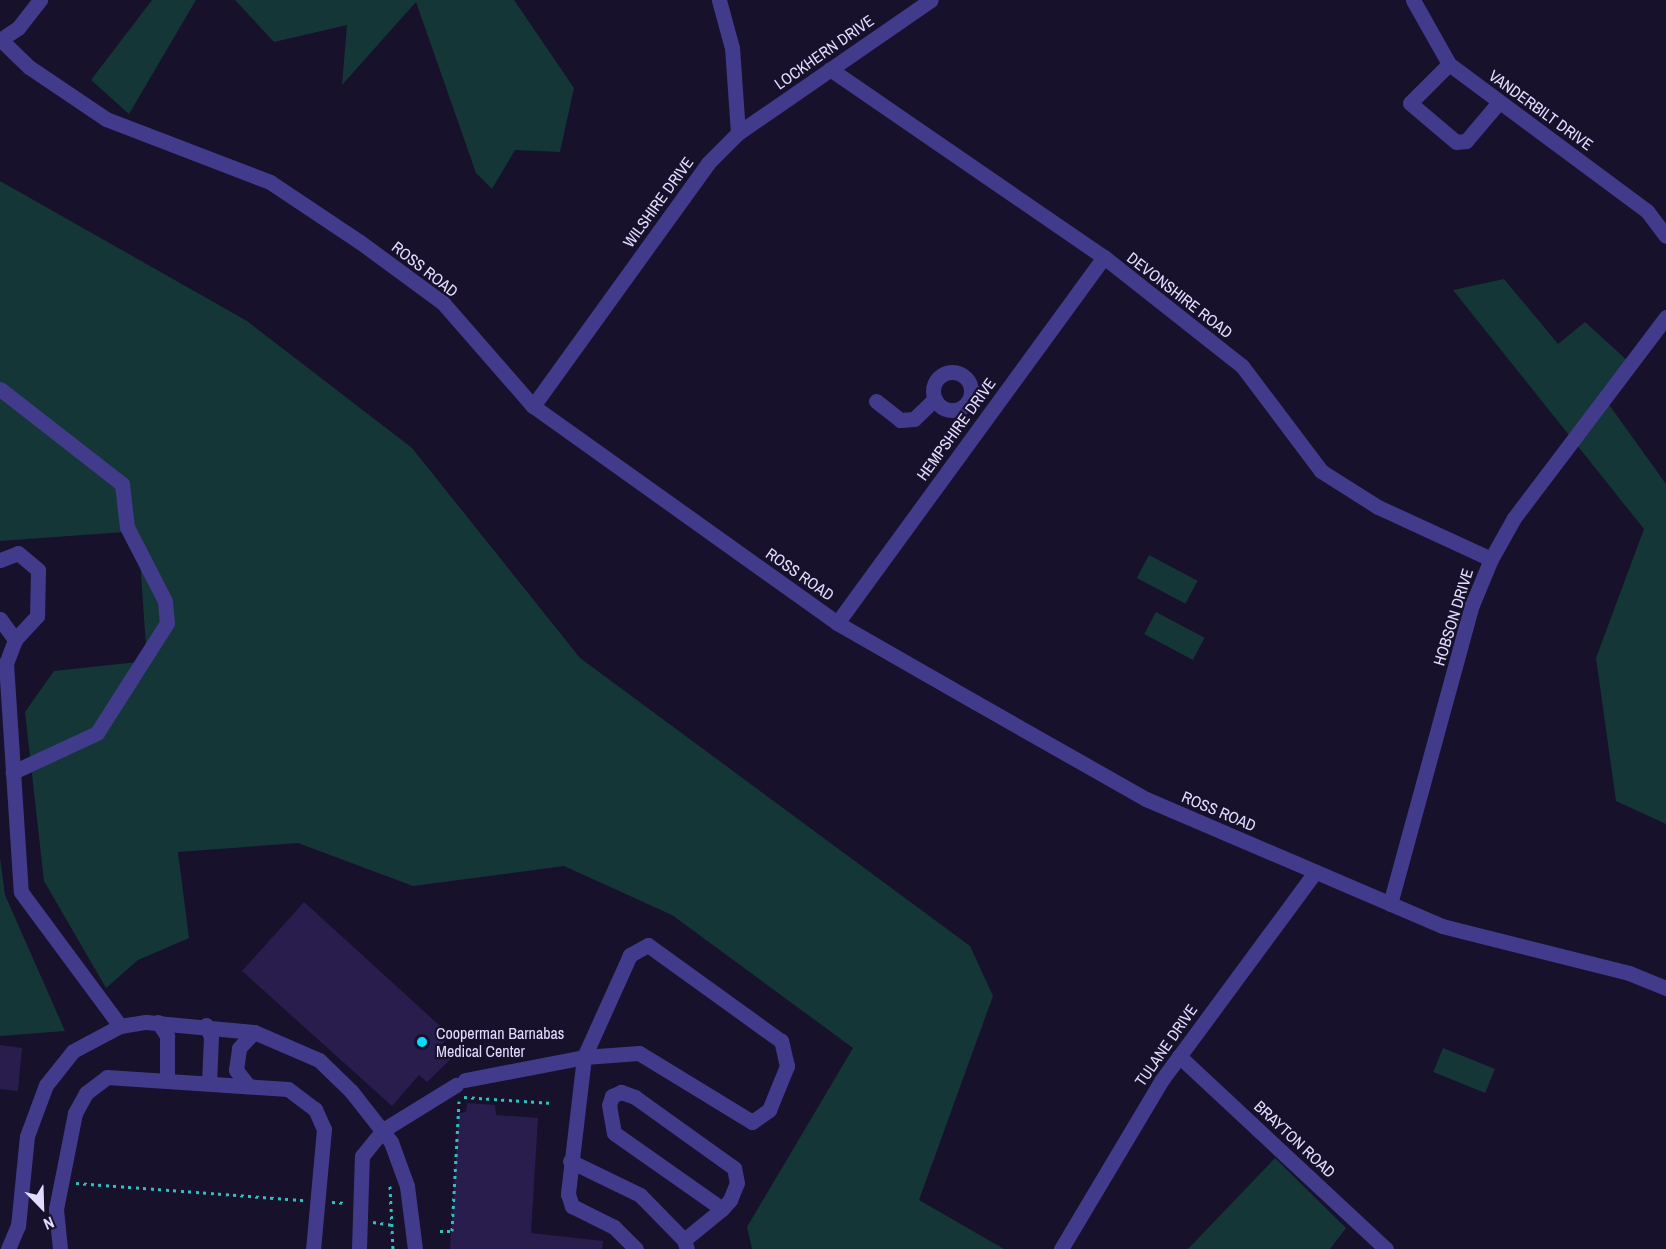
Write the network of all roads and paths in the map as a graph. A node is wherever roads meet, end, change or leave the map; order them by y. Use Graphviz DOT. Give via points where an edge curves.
graph roads {
  1 [pos="40,0"];
  2 [pos="719,0"];
  3 [pos="931,0"];
  4 [pos="1413,0"];
  5 [pos="0,40"];
  6 [pos="1449,64"];
  7 [pos="830,69"];
  8 [pos="1499,102"];
  9 [pos="738,133"];
  10 [pos="1666,236"];
  11 [pos="1104,257"];
  12 [pos="1666,317"];
  13 [pos="0,389"];
  14 [pos="935,399"];
  15 [pos="970,401"];
  16 [pos="876,402"];
  17 [pos="533,406"];
  18 [pos="989,415"];
  19 [pos="1491,559"];
  20 [pos="0,560"];
  21 [pos="0,619"];
  22 [pos="837,623"];
  23 [pos="15,640"];
  24 [pos="13,772"];
  25 [pos="1315,872"];
  26 [pos="1390,904"];
  27 [pos="1666,988"];
  28 [pos="158,1022"];
  29 [pos="206,1024"];
  30 [pos="120,1026"];
  31 [pos="254,1032"];
  32 [pos="1179,1056"];
  33 [pos="584,1057"];
  34 [pos="166,1080"];
  35 [pos="208,1082"];
  36 [pos="247,1084"];
  37 [pos="552,1103"];
  38 [pos="383,1130"];
  39 [pos="570,1161"];
  40 [pos="390,1179"];
  41 [pos="76,1183"];
  42 [pos="317,1201"];
  43 [pos="722,1209"];
  44 [pos="360,1222"];
  45 [pos="391,1225"];
  46 [pos="18,1226"];
  47 [pos="440,1231"];
  48 [pos="686,1244"];
  49 [pos="8,1249"];
  50 [pos="22,1249"];
  51 [pos="60,1249"];
  52 [pos="313,1249"];
  53 [pos="359,1249"];
  54 [pos="393,1249"];
  55 [pos="415,1249"];
  56 [pos="636,1249"];
  57 [pos="1061,1249"];
  58 [pos="1386,1249"];
  1 -- 5 [label="street" via="26,19"];
  2 -- 9 [label="street" via="732,48"];
  3 -- 7 [label="street, LOCKHERN DRIVE"];
  4 -- 6 [label="street, VANDERBILT DRIVE"];
  5 -- 17 [label="street, ROSS ROAD" via="23,62 106,119 270,182 360,242 443,303"];
  6 -- 8 [label="street, VANDERBILT DRIVE"];
  6 -- 8 [label="street" via="1410,103 1456,142 1466,141"];
  7 -- 9 [label="street, LOCKHERN DRIVE"];
  7 -- 11 [label="street, DEVONSHIRE ROAD"];
  8 -- 10 [label="street, VANDERBILT DRIVE" via="1647,211"];
  9 -- 17 [label="street, WILSHIRE DRIVE" via="708,163"];
  11 -- 18 [label="street, HEMPSHIRE DRIVE"];
  11 -- 19 [label="street, DEVONSHIRE ROAD" via="1242,366 1322,471 1378,507"];
  12 -- 19 [label="street, HOBSON DRIVE" via="1514,518"];
  13 -- 24 [label="street" via="122,484 127,526 165,601 167,623 97,733"];
  14 -- 15 [label="street" via="942,408 954,410"];
  14 -- 15 [label="street" via="935,382 944,374 956,372 970,384"];
  14 -- 16 [label="street" via="914,419 900,420"];
  15 -- 18 [label="street"];
  17 -- 22 [label="street, ROSS ROAD"];
  18 -- 22 [label="street, HEMPSHIRE DRIVE"];
  19 -- 26 [label="street, HOBSON DRIVE" via="1472,605"];
  20 -- 23 [label="street" via="18,553 38,570 37,616"];
  21 -- 23 [label="street"];
  22 -- 25 [label="street, ROSS ROAD" via="1146,799"];
  23 -- 24 [label="street" via="6,663"];
  24 -- 30 [label="street" via="21,892"];
  25 -- 26 [label="street, ROSS ROAD"];
  25 -- 32 [label="street, TULANE DRIVE"];
  26 -- 27 [label="street, ROSS ROAD" via="1442,926 1629,973"];
  28 -- 29 [label="street"];
  28 -- 30 [label="street"];
  28 -- 34 [label="street" via="168,1036"];
  29 -- 31 [label="street"];
  29 -- 35 [label="street" via="211,1037"];
  30 -- 46 [label="street" via="73,1051 46,1085 27,1136"];
  31 -- 36 [label="street" via="239,1048 236,1070"];
  31 -- 38 [label="street" via="319,1060"];
  32 -- 57 [label="street, TULANE DRIVE"];
  32 -- 58 [label="street, BRAYTON ROAD"];
  33 -- 33 [label="street" via="630,955 648,945 781,1041 787,1066 769,1110 752,1122 639,1053"];
  33 -- 38 [label="street" via="460,1083"];
  33 -- 39 [label="street"];
  34 -- 35 [label="street"];
  34 -- 51 [label="street" via="107,1077 86,1093 75,1113 56,1209"];
  35 -- 36 [label="street"];
  36 -- 42 [label="street" via="288,1089 315,1109 324,1129"];
  37 -- 47 [label="path" via="460,1096 452,1231"];
  38 -- 44 [label="street" via="362,1156"];
  38 -- 55 [label="street" via="407,1185"];
  39 -- 48 [label="street" via="640,1195"];
  39 -- 56 [label="street" via="568,1194 572,1206 614,1227"];
  40 -- 45 [label="path"];
  41 -- 42 [label="path"];
  42 -- 44 [label="path" via="348,1203 347,1221"];
  42 -- 52 [label="street"];
  43 -- 43 [label="street" via="737,1183 734,1168 635,1097 621,1092 612,1096 609,1105 614,1133"];
  43 -- 48 [label="street"];
  44 -- 45 [label="path"];
  44 -- 53 [label="street"];
  45 -- 54 [label="path"];
  46 -- 49 [label="street"];
  46 -- 50 [label="street"];
}
